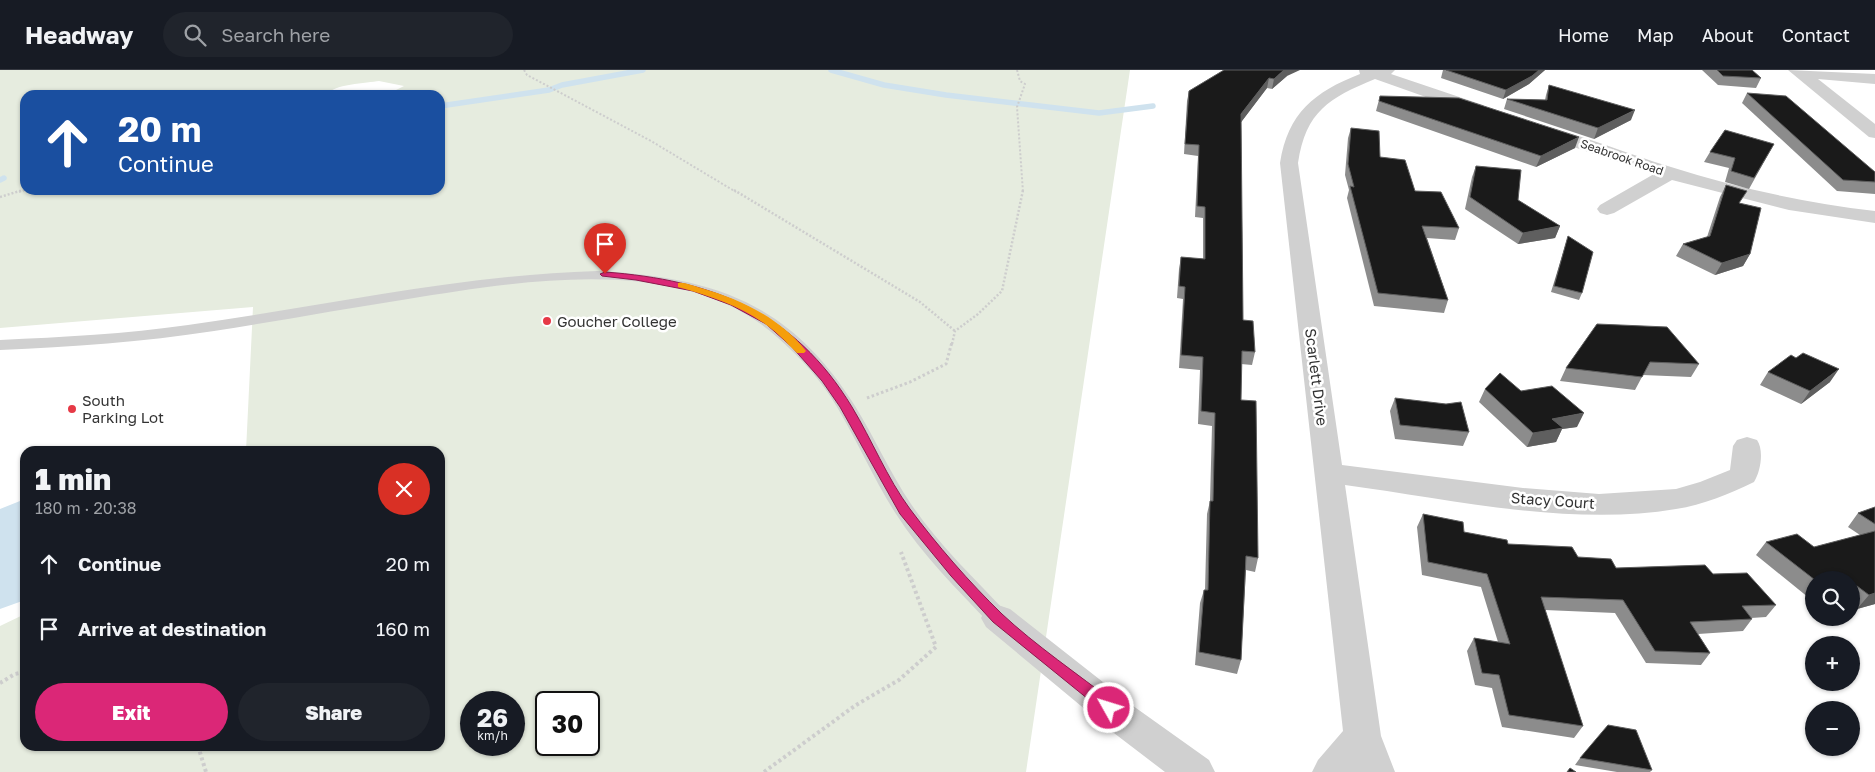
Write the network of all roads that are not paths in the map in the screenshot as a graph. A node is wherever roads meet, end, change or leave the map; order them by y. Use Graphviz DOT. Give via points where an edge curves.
graph roads {
  1 [pos="1815,70"];
  2 [pos="1858,70"];
  3 [pos="1875,70"];
  4 [pos="1374,71"];
  5 [pos="1797,71"];
  6 [pos="1875,79"];
  7 [pos="1494,114"];
  8 [pos="1522,124"];
  9 [pos="1875,133"];
  10 [pos="1669,173"];
  11 [pos="1607,209"];
  12 [pos="1875,217"];
  13 [pos="0,345"];
  14 [pos="1748,446"];
  15 [pos="1329,473"];
  16 [pos="998,618"];
  17 [pos="1362,736"];
  18 [pos="1195,772"];
  19 [pos="1332,772"];
  20 [pos="1375,772"];
  1 -- 5 [label="street"];
  2 -- 3 [label="street"];
  4 -- 7 [label="street"];
  4 -- 15 [label="street, Scarlett Drive" via="1322,99 1298,124 1290,149 1289,163"];
  5 -- 6 [label="street" via="1836,78"];
  5 -- 9 [label="street"];
  8 -- 10 [label="street, Seabrook Road"];
  10 -- 11 [label="street"];
  10 -- 12 [label="street, Seabrook Road" via="1792,207"];
  13 -- 16 [label="lane" via="173,333 455,287 564,275 605,274 677,284 747,308 770,322 795,344 846,406 904,511"];
  14 -- 15 [label="street, Stacy Court" via="1744,476 1677,499 1642,503 1594,504 1526,499"];
  15 -- 17 [label="street, Scarlett Drive"];
  16 -- 18 [label="street" via="1123,719"];
  17 -- 19 [label="street"];
  17 -- 20 [label="street, Scarlett Drive"];
}
